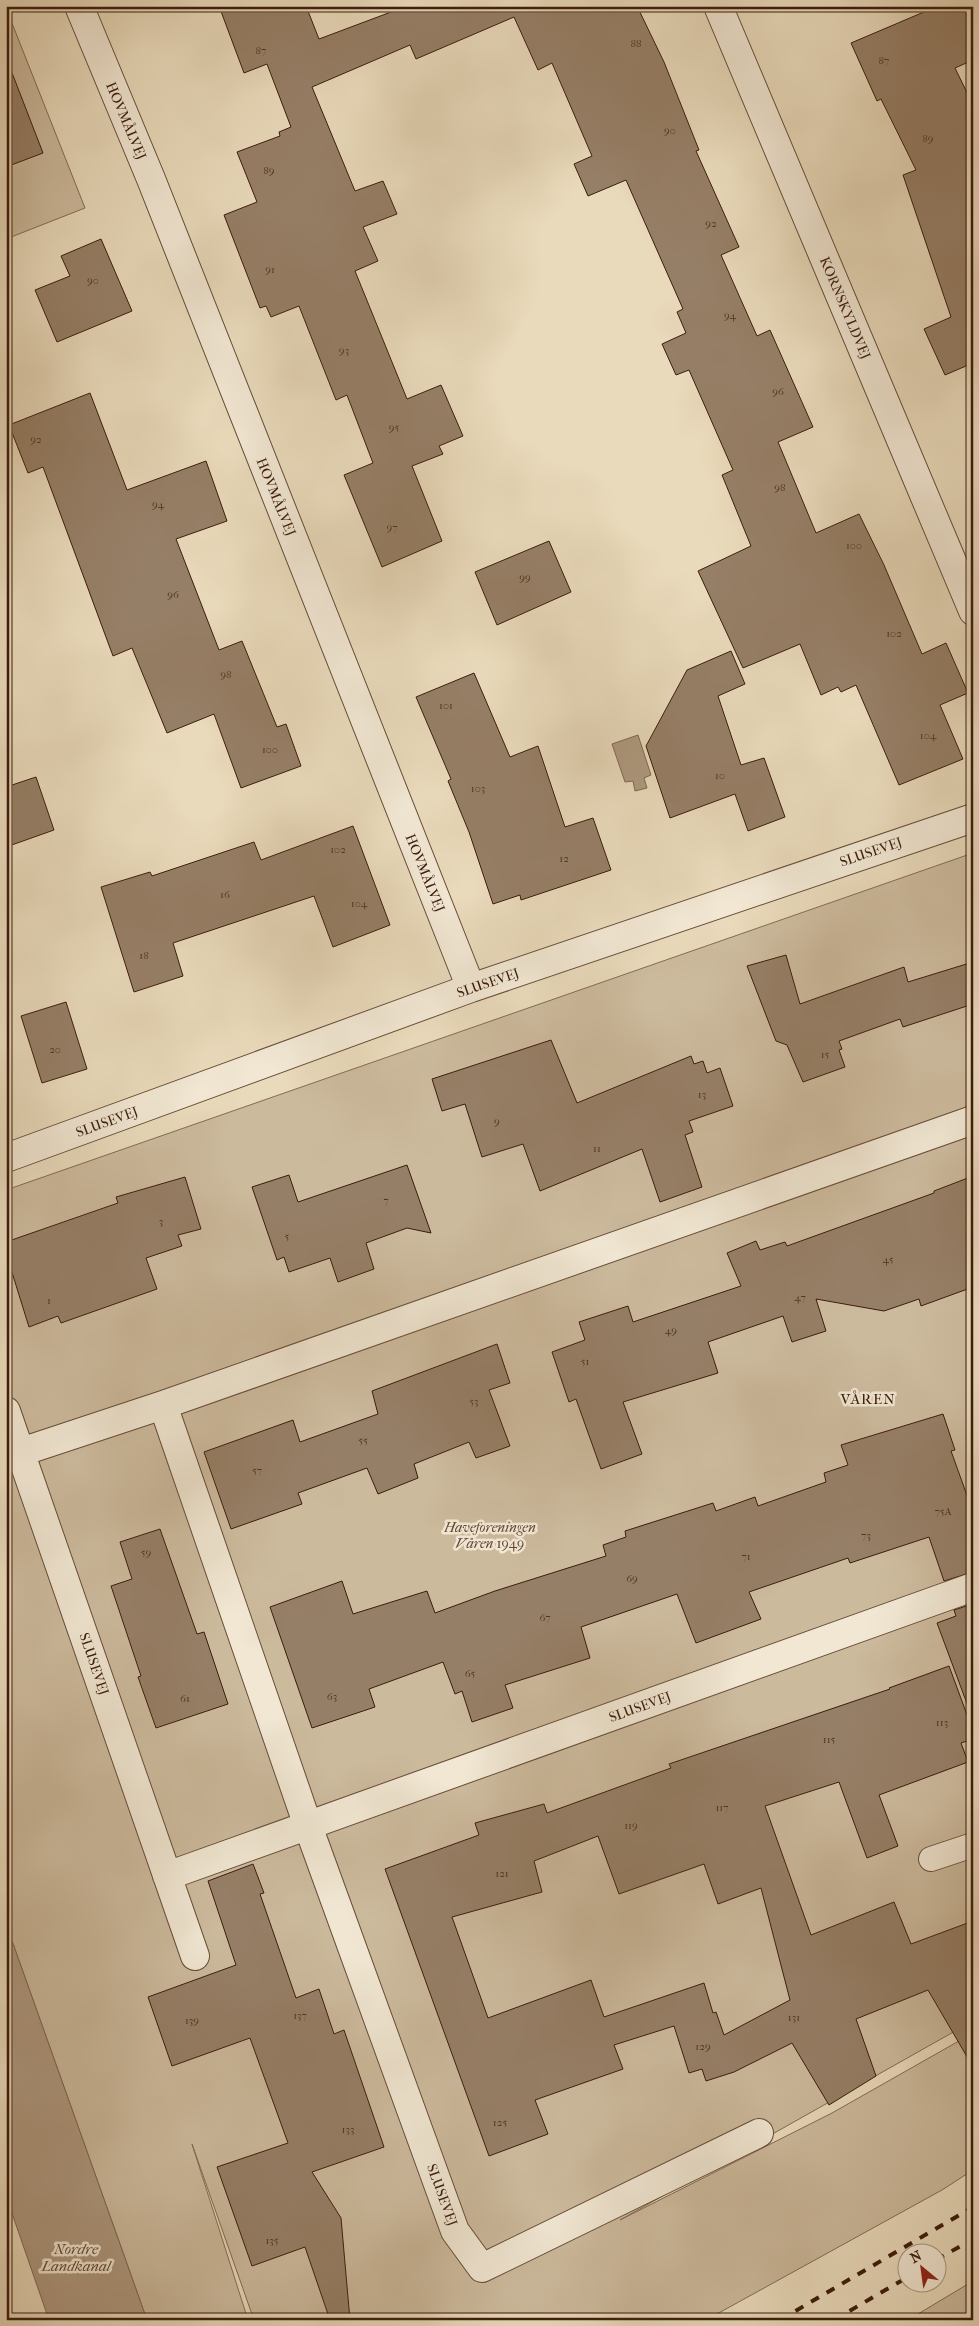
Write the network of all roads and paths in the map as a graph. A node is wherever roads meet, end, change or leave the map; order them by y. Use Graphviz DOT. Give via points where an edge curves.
graph roads {
  1 [pos="79,6"];
  2 [pos="718,6"];
  3 [pos="973,611"];
  4 [pos="973,818"];
  5 [pos="470,988"];
  6 [pos="973,1120"];
  7 [pos="6,1158"];
  8 [pos="163,1405"];
  9 [pos="6,1411"];
  10 [pos="21,1452"];
  11 [pos="973,1587"];
  12 [pos="308,1826"];
  13 [pos="973,1845"];
  14 [pos="931,1859"];
  15 [pos="167,1876"];
  16 [pos="195,1956"];
  17 [pos="759,2133"];
  1 -- 5 [label="street, HOVMÅLVEJ" via="151,179"];
  2 -- 3 [label="street, KORNSKYLDVEJ"];
  4 -- 5 [label="street, SLUSEVEJ"];
  5 -- 7 [label="street, SLUSEVEJ"];
  6 -- 8 [label="street"];
  8 -- 10 [label="street"];
  8 -- 12 [label="street, SLUSEVEJ"];
  9 -- 10 [label="street, SLUSEVEJ"];
  10 -- 15 [label="street, SLUSEVEJ"];
  11 -- 12 [label="street, SLUSEVEJ"];
  12 -- 15 [label="street, SLUSEVEJ"];
  12 -- 17 [label="street, SLUSEVEJ" via="455,2230 482,2268"];
  13 -- 14 [label="lane"];
  15 -- 16 [label="street, SLUSEVEJ"];
}
